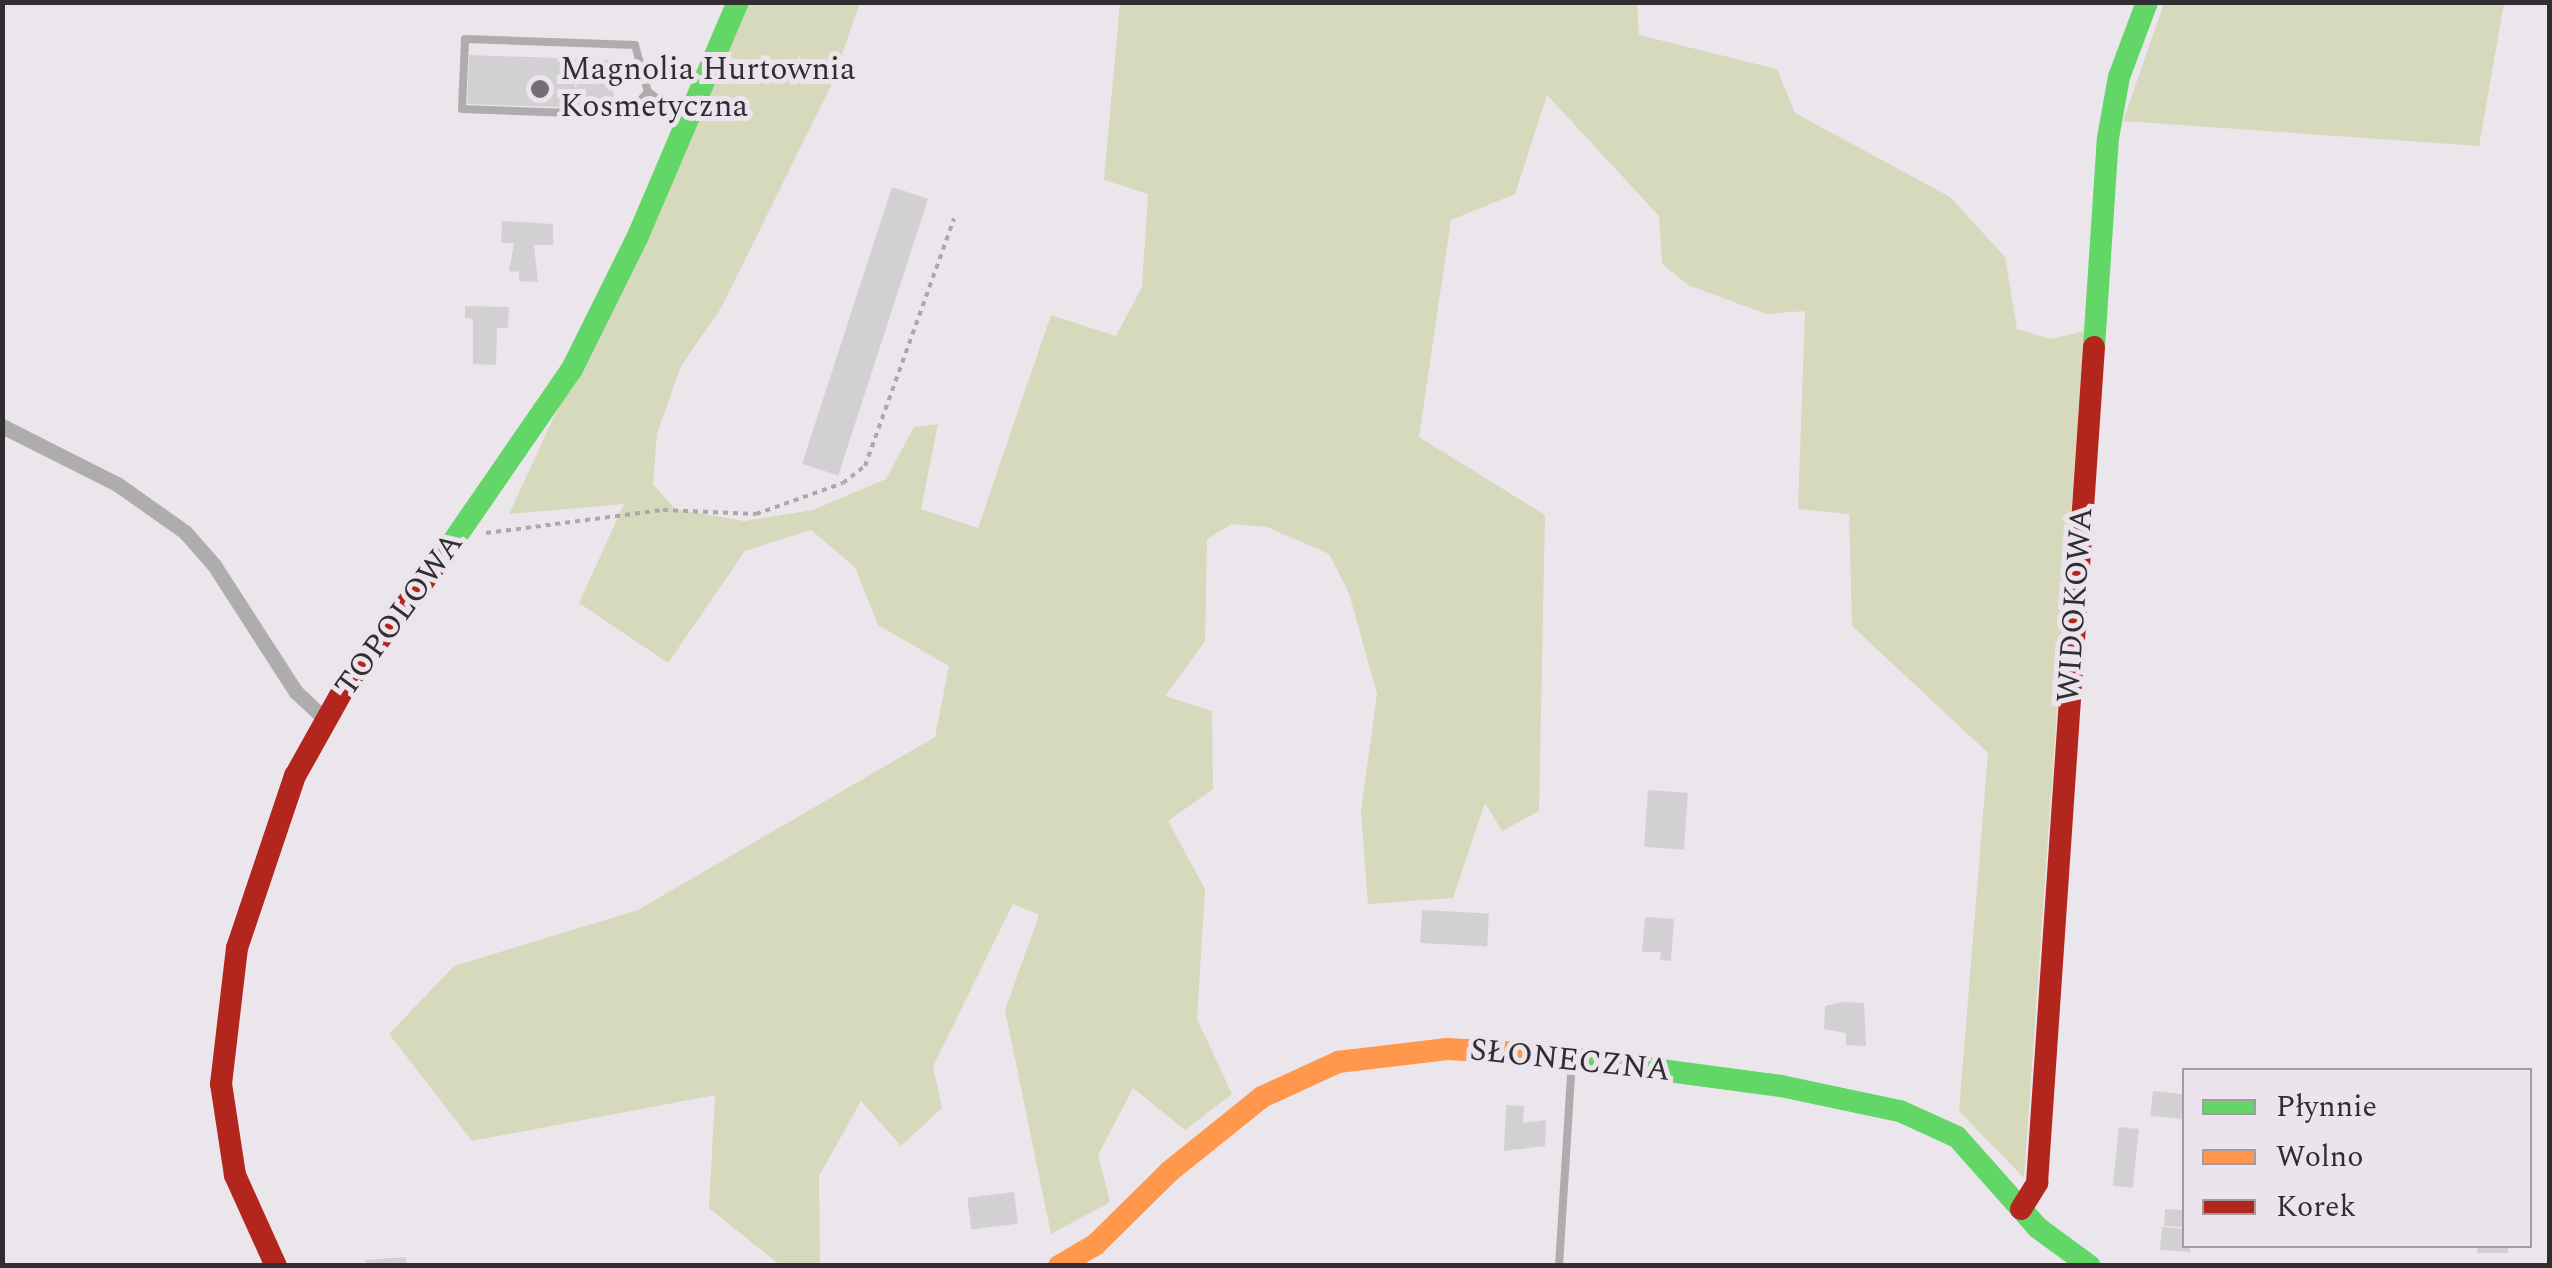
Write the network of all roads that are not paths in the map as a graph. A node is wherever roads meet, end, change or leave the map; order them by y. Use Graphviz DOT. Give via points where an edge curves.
graph roads {
  1 [pos="738,2"];
  2 [pos="2147,2"];
  3 [pos="648,92"];
  4 [pos="688,119"];
  5 [pos="2,426"];
  6 [pos="326,720"];
  7 [pos="1572,1057"];
  8 [pos="2021,1210"];
  9 [pos="276,1266"];
  10 [pos="1059,1266"];
  11 [pos="1559,1266"];
  12 [pos="2090,1266"];
  1 -- 4 [label="street, TOPOLOWA"];
  2 -- 8 [label="street, WIDOKOWA" via="2119,77 2108,138 2037,1183"];
  3 -- 3 [label="lane" via="636,46 464,39 462,108 626,114"];
  3 -- 4 [label="lane"];
  4 -- 6 [label="street, TOPOLOWA" via="572,369"];
  5 -- 6 [label="street" via="118,484 184,532 224,579 296,692"];
  6 -- 9 [label="street, TOPOLOWA" via="260,864 236,948 222,1050 230,1157"];
  7 -- 8 [label="street, SŁONECZNA" via="1781,1086 1900,1111 1956,1137"];
  7 -- 10 [label="street, SŁONECZNA" via="1447,1049 1377,1055 1299,1076 1233,1118 1095,1245"];
  7 -- 11 [label="lane"];
  8 -- 12 [label="street, SŁONECZNA"];
}
